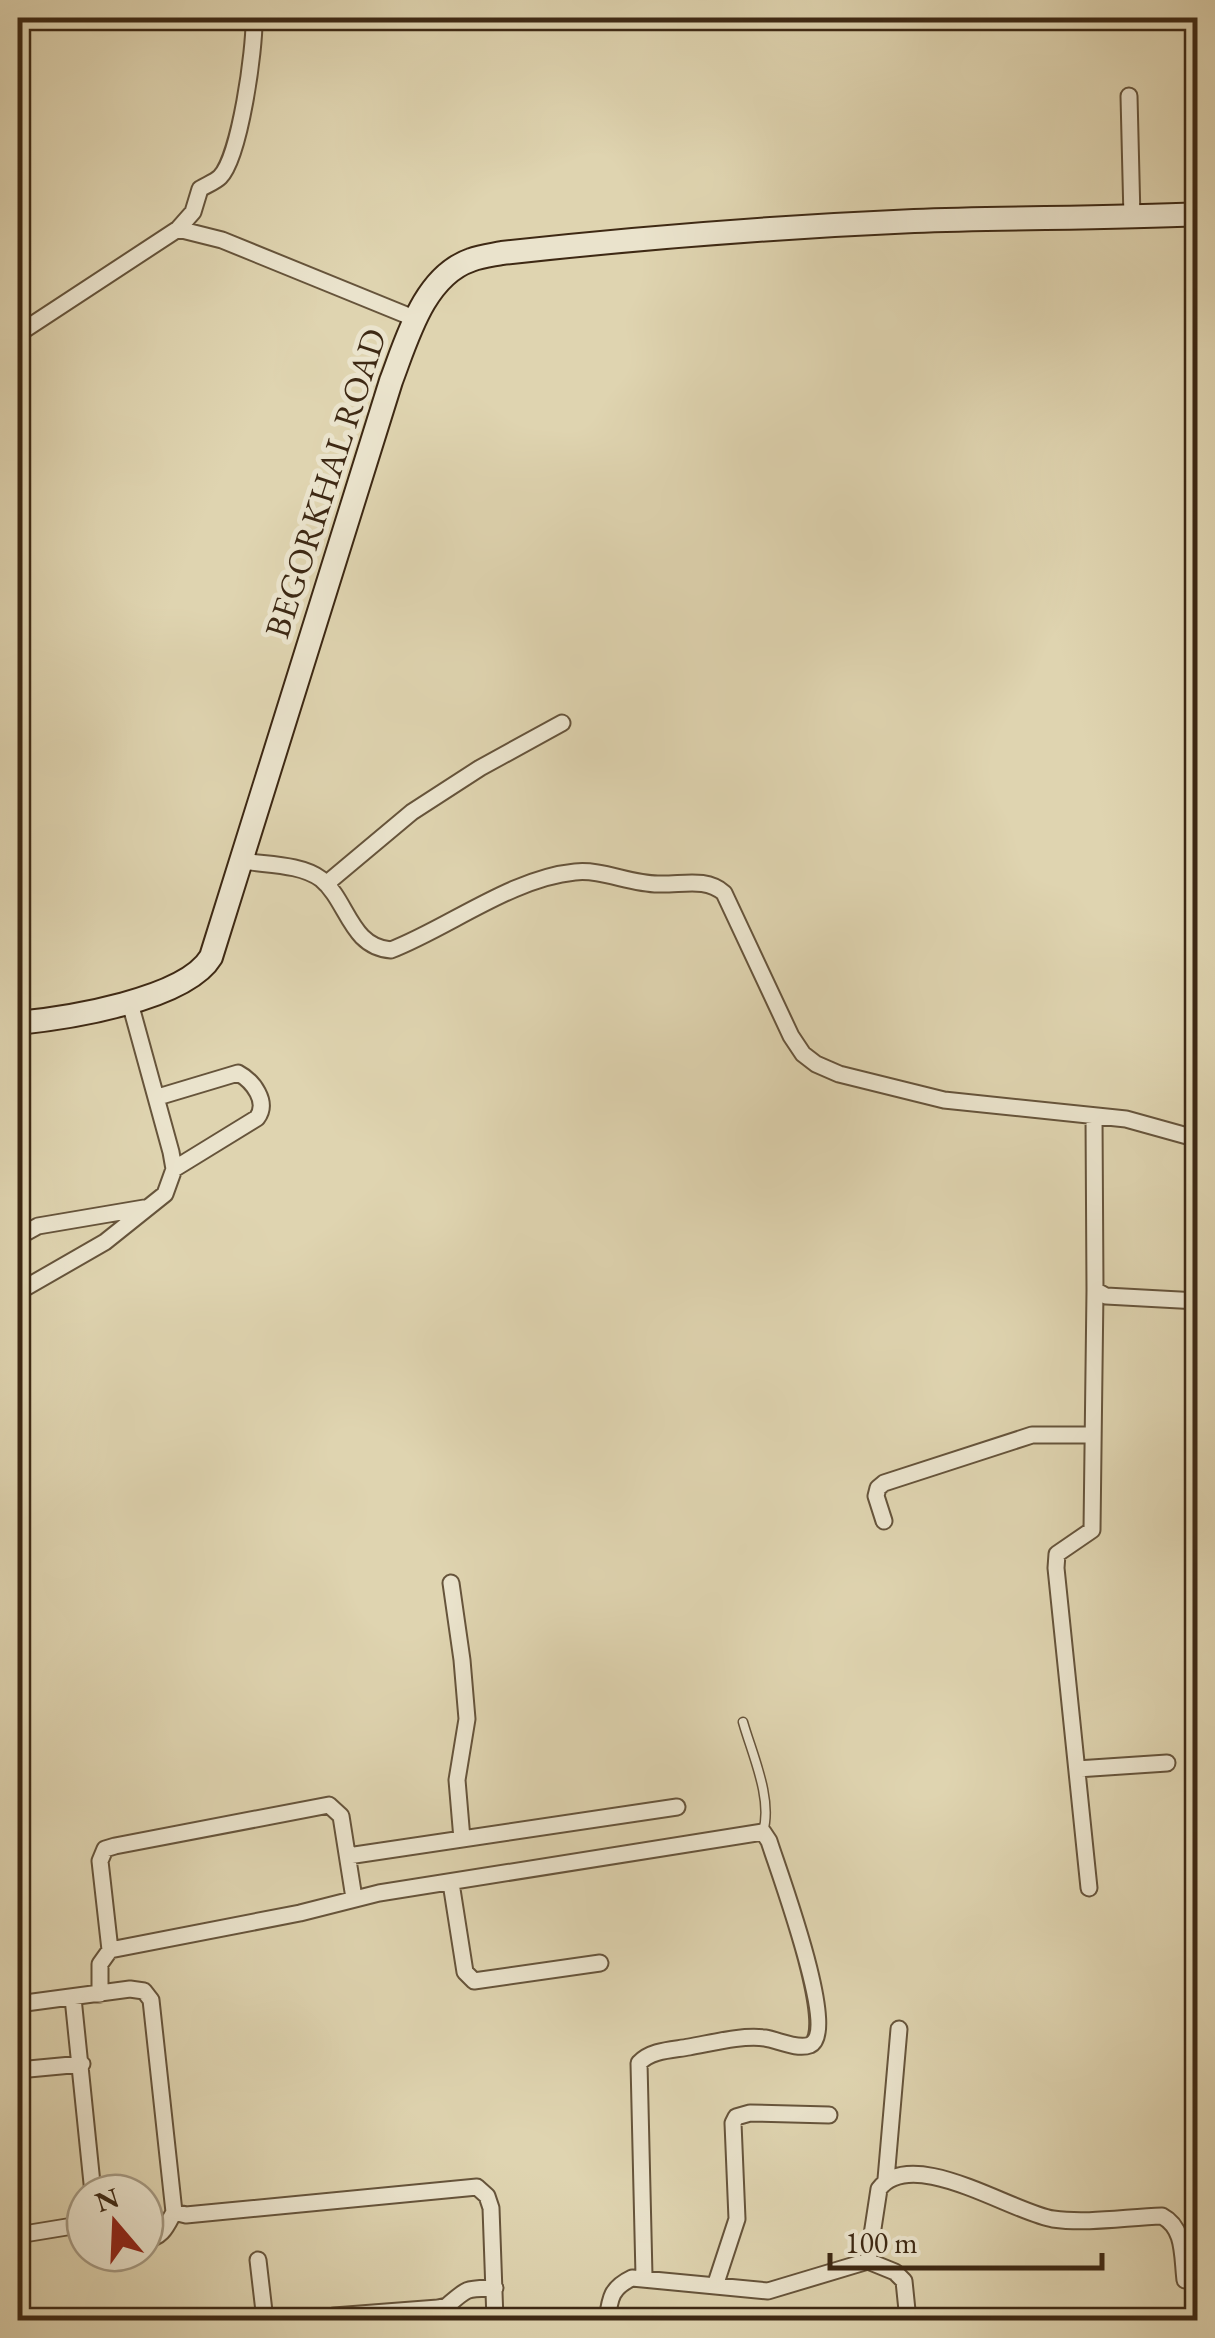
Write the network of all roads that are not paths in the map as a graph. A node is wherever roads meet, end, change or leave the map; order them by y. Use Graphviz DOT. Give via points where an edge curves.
graph roads {
  1 [pos="254,18"];
  2 [pos="1129,96"];
  3 [pos="1198,214"];
  4 [pos="1132,218"];
  5 [pos="178,228"];
  6 [pos="416,318"];
  7 [pos="18,334"];
  8 [pos="562,723"];
  9 [pos="243,861"];
  10 [pos="326,884"];
  11 [pos="130,1003"];
  12 [pos="18,1024"];
  13 [pos="158,1097"];
  14 [pos="1094,1116"];
  15 [pos="1198,1138"];
  16 [pos="174,1169"];
  17 [pos="147,1208"];
  18 [pos="18,1237"];
  19 [pos="1095,1290"];
  20 [pos="18,1292"];
  21 [pos="1198,1301"];
  22 [pos="1092,1435"];
  23 [pos="884,1521"];
  24 [pos="450,1583"];
  25 [pos="744,1722"];
  26 [pos="1167,1763"];
  27 [pos="1076,1769"];
  28 [pos="677,1807"];
  29 [pos="763,1832"];
  30 [pos="462,1839"];
  31 [pos="348,1856"];
  32 [pos="451,1883"];
  33 [pos="1089,1888"];
  34 [pos="354,1898"];
  35 [pos="110,1950"];
  36 [pos="600,1963"];
  37 [pos="100,1994"];
  38 [pos="74,1998"];
  39 [pos="18,2004"];
  40 [pos="899,2029"];
  41 [pos="82,2064"];
  42 [pos="18,2070"];
  43 [pos="829,2115"];
  44 [pos="91,2173"];
  45 [pos="886,2179"];
  46 [pos="174,2212"];
  47 [pos="65,2228"];
  48 [pos="165,2230"];
  49 [pos="18,2236"];
  50 [pos="258,2260"];
  51 [pos="868,2261"];
  52 [pos="644,2276"];
  53 [pos="1185,2280"];
  54 [pos="715,2286"];
  55 [pos="495,2288"];
  56 [pos="264,2320"];
  57 [pos="326,2320"];
  58 [pos="495,2320"];
  59 [pos="607,2320"];
  60 [pos="908,2320"];
  1 -- 5 [label="street" via="251,72 225,167 200,189 193,212"];
  2 -- 4 [label="street"];
  3 -- 4 [label="street, BEGORKHAL ROAD"];
  4 -- 6 [label="street, BEGORKHAL ROAD" via="746,230 502,253 450,272"];
  5 -- 6 [label="street"];
  5 -- 7 [label="street"];
  6 -- 9 [label="street, BEGORKHAL ROAD"];
  8 -- 10 [label="street" via="412,812"];
  9 -- 10 [label="street" via="304,871"];
  9 -- 11 [label="street, BEGORKHAL ROAD" via="203,970"];
  10 -- 14 [label="street" via="362,939 391,950 472,908 578,871 648,884 706,882 724,893 791,1036 816,1064 944,1100"];
  11 -- 12 [label="street, BEGORKHAL ROAD"];
  11 -- 13 [label="street"];
  13 -- 16 [label="street"];
  13 -- 16 [label="street" via="238,1073 263,1102 257,1118"];
  14 -- 15 [label="street"];
  14 -- 19 [label="street"];
  16 -- 17 [label="street" via="165,1194"];
  17 -- 18 [label="street" via="82,1216"];
  17 -- 20 [label="street" via="106,1242"];
  19 -- 21 [label="street"];
  19 -- 22 [label="street"];
  22 -- 23 [label="street" via="1032,1435 884,1483 876,1496"];
  22 -- 27 [label="street" via="1092,1530 1057,1554 1056,1568"];
  24 -- 30 [label="street" via="467,1719 457,1780"];
  25 -- 29 [label="lane" via="763,1798"];
  26 -- 27 [label="street"];
  27 -- 33 [label="street"];
  28 -- 30 [label="street"];
  29 -- 32 [label="street"];
  29 -- 52 [label="street" via="813,1981 819,2037 801,2046 735,2040 638,2062"];
  30 -- 31 [label="street"];
  31 -- 34 [label="street"];
  31 -- 35 [label="street" via="341,1816 329,1805 105,1849 100,1860"];
  32 -- 34 [label="street"];
  32 -- 36 [label="street" via="465,1972 474,1981"];
  34 -- 35 [label="street"];
  35 -- 37 [label="street" via="100,1964"];
  37 -- 38 [label="street"];
  37 -- 46 [label="street" via="130,1989 151,2000"];
  38 -- 39 [label="street"];
  38 -- 41 [label="street"];
  40 -- 45 [label="street"];
  41 -- 42 [label="street"];
  41 -- 44 [label="street"];
  43 -- 54 [label="street" via="736,2118 736,2219"];
  45 -- 51 [label="street"];
  45 -- 53 [label="street" via="908,2174 960,2184 1058,2220 1162,2216 1180,2233"];
  46 -- 48 [label="street"];
  46 -- 55 [label="street" via="477,2187 488,2196"];
  47 -- 49 [label="street"];
  50 -- 56 [label="street"];
  51 -- 54 [label="street" via="782,2289"];
  51 -- 60 [label="street" via="904,2281"];
  52 -- 54 [label="street"];
  52 -- 59 [label="street" via="618,2284"];
  55 -- 57 [label="street" via="468,2289 438,2308"];
  55 -- 58 [label="street"];
}
